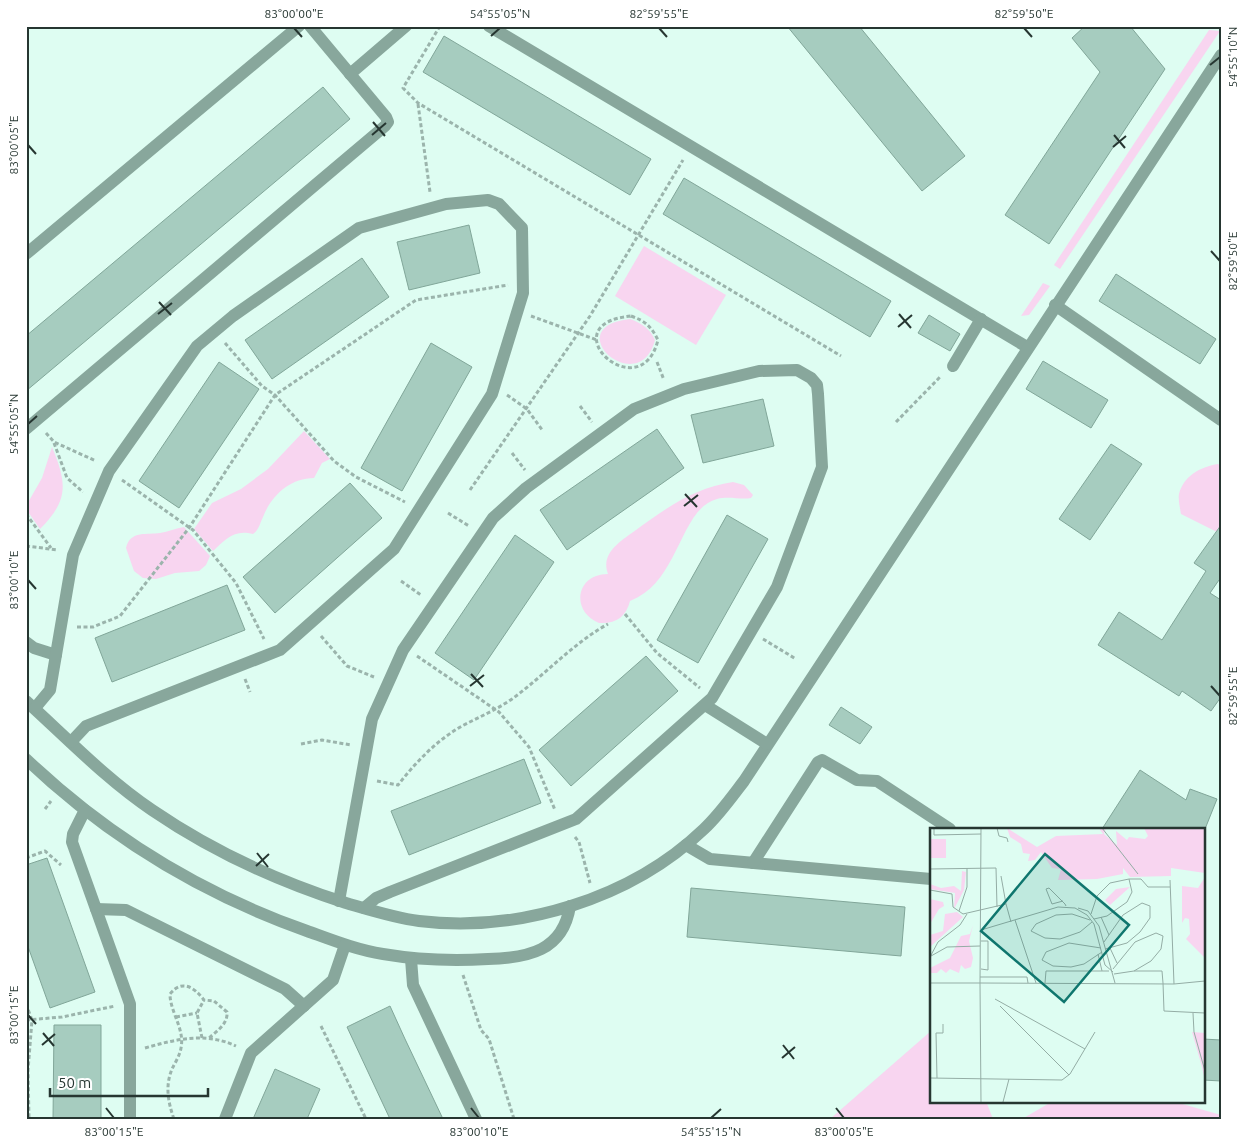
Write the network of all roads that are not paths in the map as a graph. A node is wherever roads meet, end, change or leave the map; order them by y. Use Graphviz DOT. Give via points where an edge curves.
graph roads {
  1 [pos="299,26"];
  2 [pos="310,26"];
  3 [pos="406,26"];
  4 [pos="489,26"];
  5 [pos="1221,55"];
  6 [pos="350,74"];
  7 [pos="26,254"];
  8 [pos="1055,305"];
  9 [pos="981,319"];
  10 [pos="1027,346"];
  11 [pos="953,366"];
  12 [pos="1221,420"];
  13 [pos="31,425"];
  14 [pos="26,642"];
  15 [pos="56,656"];
  16 [pos="708,701"];
  17 [pos="30,704"];
  18 [pos="70,742"];
  19 [pos="767,744"];
  20 [pos="26,759"];
  21 [pos="85,810"];
  22 [pos="948,828"];
  23 [pos="686,844"];
  24 [pos="752,863"];
  25 [pos="930,878"];
  26 [pos="340,901"];
  27 [pos="570,906"];
  28 [pos="364,908"];
  29 [pos="96,909"];
  30 [pos="345,945"];
  31 [pos="411,959"];
  32 [pos="304,1006"];
  33 [pos="130,1119"];
  34 [pos="225,1119"];
  35 [pos="476,1119"];
  1 -- 7 [label="street"];
  2 -- 6 [label="street"];
  3 -- 6 [label="street"];
  4 -- 9 [label="street"];
  5 -- 8 [label="street"];
  6 -- 13 [label="street" via="386,117 388,122 385,126"];
  8 -- 10 [label="street"];
  8 -- 12 [label="street"];
  9 -- 10 [label="street"];
  9 -- 11 [label="street"];
  10 -- 19 [label="street"];
  14 -- 15 [label="street"];
  15 -- 17 [label="street" via="50,690"];
  15 -- 18 [label="street" via="73,556 110,471 197,346 233,316 359,228 446,204 494,201 518,223 523,233 523,293 492,394 394,549 280,650 86,726"];
  16 -- 19 [label="street"];
  16 -- 26 [label="street" via="777,587 822,468 816,385 797,370 759,371 684,389 634,409 526,488 493,518 403,650 372,719"];
  16 -- 28 [label="street" via="576,819 380,896"];
  17 -- 18 [label="street"];
  18 -- 26 [label="street" via="117,784 194,837 253,868"];
  19 -- 23 [label="street" via="723,808"];
  20 -- 21 [label="street"];
  21 -- 29 [label="street" via="72,842"];
  21 -- 30 [label="street" via="119,836 189,880 254,911"];
  22 -- 24 [label="street" via="877,781 857,780 822,760"];
  23 -- 24 [label="street" via="707,859"];
  23 -- 27 [label="street" via="647,872 600,896"];
  24 -- 25 [label="street"];
  26 -- 28 [label="street"];
  27 -- 28 [label="street" via="498,921 444,923 417,921"];
  27 -- 31 [label="street" via="568,922 557,939 540,950 512,958"];
  29 -- 32 [label="street" via="126,910 284,988"];
  29 -- 33 [label="street" via="130,1004"];
  30 -- 31 [label="street"];
  30 -- 32 [label="street" via="333,980"];
  31 -- 35 [label="street" via="413,985"];
  32 -- 34 [label="street" via="252,1053"];
}
